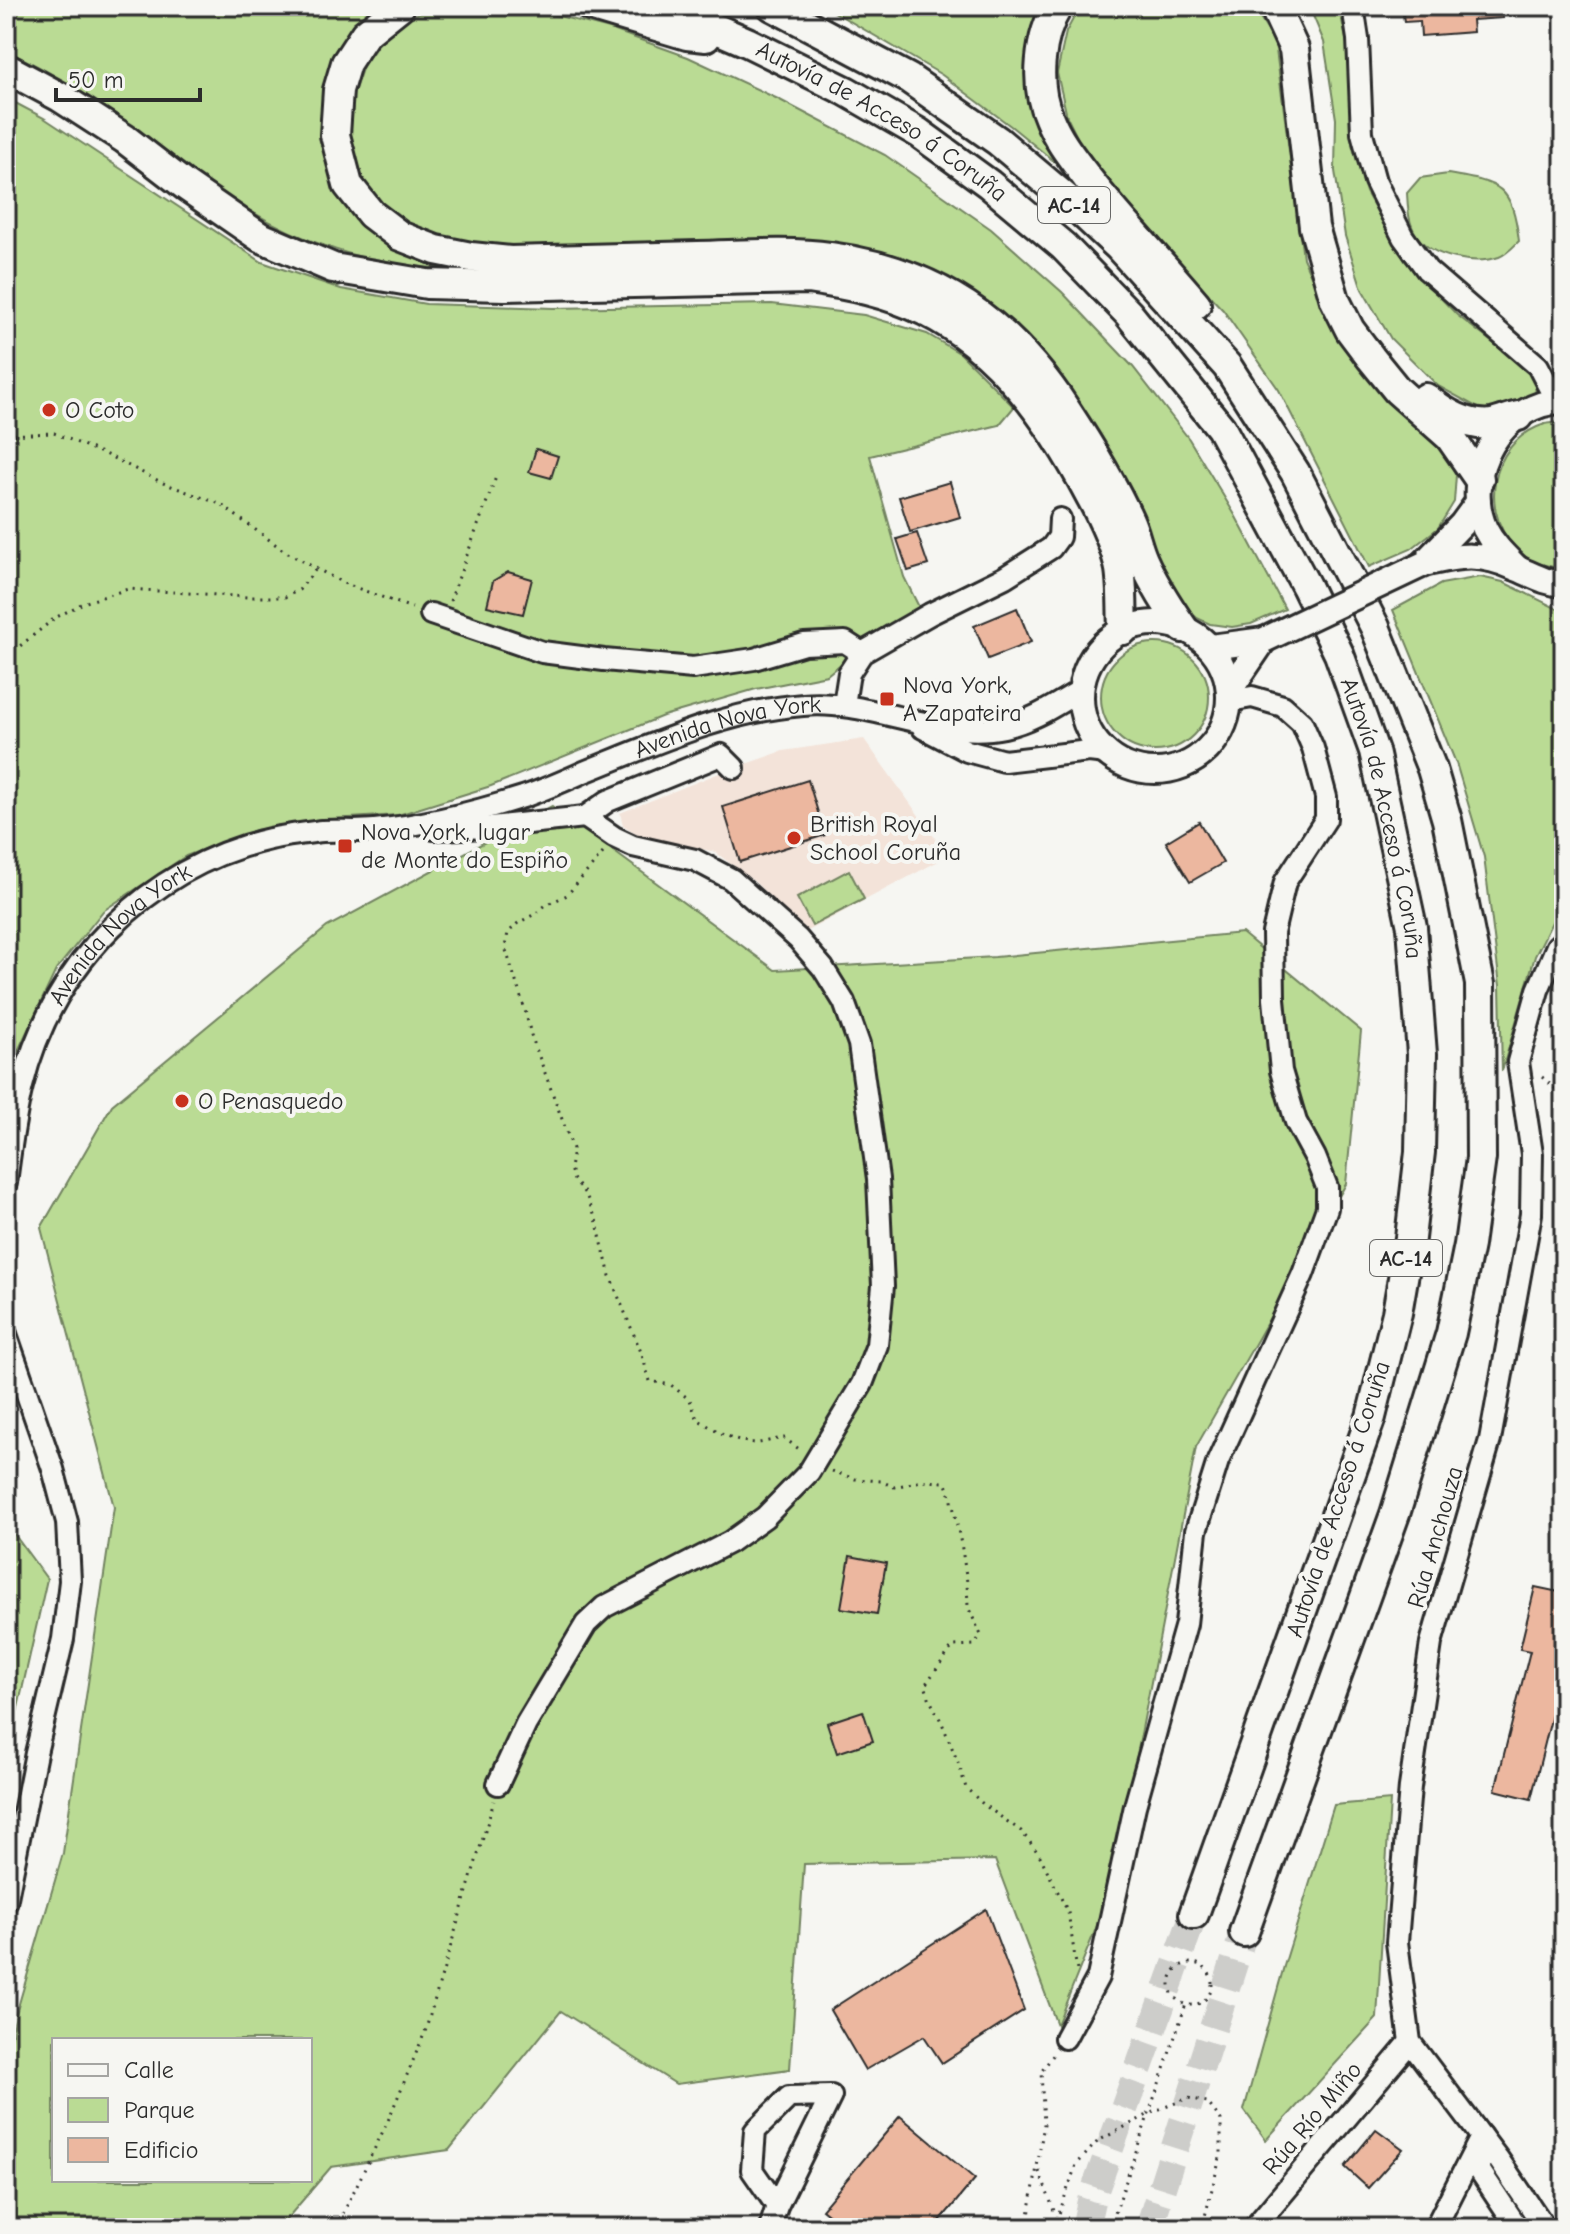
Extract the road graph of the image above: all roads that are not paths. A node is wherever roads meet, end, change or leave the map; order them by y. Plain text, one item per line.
1 (400, 6) edge
2 (590, 6) edge
3 (663, 6) edge
4 (772, 6) edge
5 (1058, 6) edge
6 (1274, 6) edge
7 (1292, 6) edge
8 (1353, 6) edge
9 (747, 42) junction
10 (6, 68) edge
11 (1560, 401) edge
12 (1518, 416) junction
13 (1295, 472) junction
14 (1478, 490) junction
15 (1060, 519) dead end
16 (1424, 564) junction
17 (1517, 568) junction
18 (1564, 584) edge
19 (437, 616) road end
20 (1183, 628) junction
21 (1123, 630) junction
22 (1264, 640) junction
23 (1211, 647) junction
24 (862, 653) junction
25 (1081, 690) junction
26 (1230, 695) junction
27 (844, 705) junction
28 (906, 718) junction
29 (1106, 753) junction
30 (734, 768) dead end
31 (585, 817) junction
32 (373, 831) junction
33 (1564, 940) edge
34 (6, 1183) edge
35 (6, 1334) edge
36 (498, 1784) road end
37 (6, 1903) edge
38 (1194, 1914) tunnel mouth
39 (1244, 1932) tunnel mouth
40 (1065, 2038) road end
41 (1410, 2042) junction
42 (1481, 2136) junction
43 (777, 2206) junction
44 (770, 2228) edge
45 (1254, 2228) edge
46 (1435, 2228) edge
47 (1518, 2228) edge
48 (1545, 2228) edge

1 - 20 highway
2 - 9 highway
3 - 9 highway, Autovía de Acceso á Coruña / AC-14
4 - 13 highway, Autovía de Acceso á Coruña / AC-14
5 - 13 highway
6 - 14 highway
7 - 12 highway
8 - 11 street
9 - 38 highway, Autovía de Acceso á Coruña / AC-14
10 - 21 highway
11 - 12 main road
12 - 14 main road
13 - 39 highway, Autovía de Acceso á Coruña / AC-14
14 - 16 main road
14 - 17 main road
15 - 24 street
16 - 17 main road
16 - 22 main road, bridge
17 - 18 main road
19 - 24 street
20 - 21 main road
20 - 23 main road
21 - 25 main road
22 - 23 main road
22 - 26 main road
23 - 26 main road
24 - 27 street
25 - 28 street, Avenida Nova York
25 - 29 main road
26 - 29 main road
26 - 40 street
27 - 28 street, Avenida Nova York
27 - 32 street, Avenida Nova York
28 - 29 street, Avenida Nova York
30 - 31 street
31 - 32 street, Avenida Nova York
31 - 36 street
32 - 34 street, Avenida Nova York
33 - 41 street, Rúa Anchouza
35 - 37 street
41 - 42 street, Rúa Anchouza
41 - 45 street, Rúa Río Miño
42 - 46 street
42 - 47 street
42 - 48 street, Rúa Anchouza
43 - 43 street
43 - 44 street

